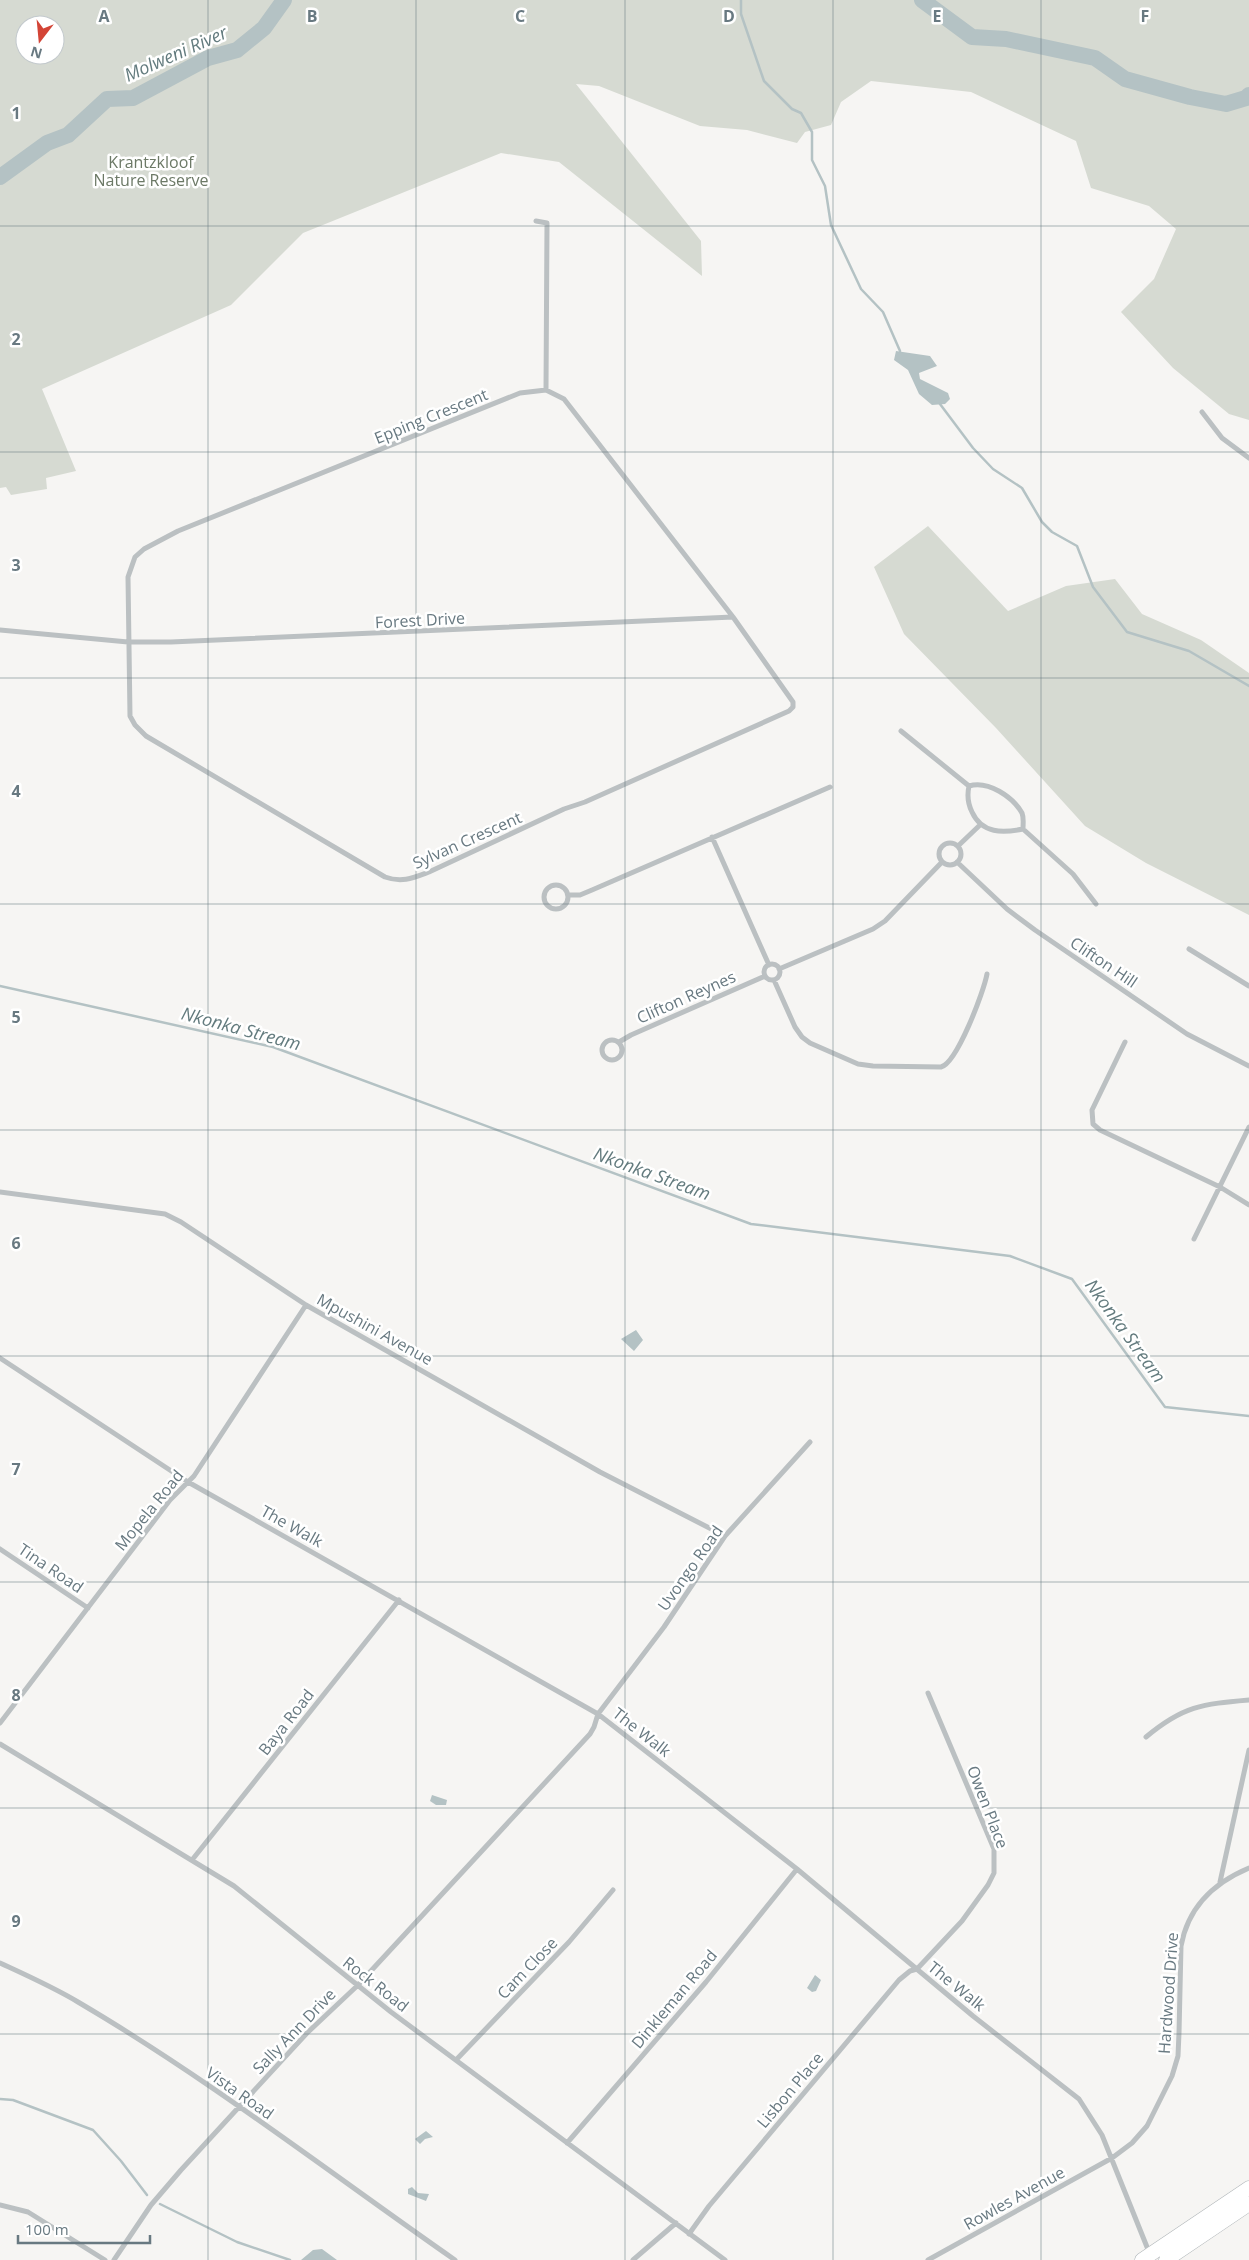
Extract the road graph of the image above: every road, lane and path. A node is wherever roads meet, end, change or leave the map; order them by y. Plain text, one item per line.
1 (536, 221) dead end
2 (546, 390) junction
3 (1202, 412) dead end
4 (1249, 458) edge
5 (733, 617) junction
6 (0, 630) edge
7 (128, 642) junction
8 (901, 731) dead end
9 (969, 786) junction
10 (830, 787) dead end
11 (980, 825) junction
12 (1023, 828) junction
13 (712, 837) junction
14 (958, 846) junction
15 (942, 862) junction
16 (957, 862) junction
17 (569, 895) junction
18 (1096, 904) dead end
19 (1189, 949) dead end
20 (769, 965) junction
21 (779, 969) junction
22 (987, 974) dead end
23 (765, 976) junction
24 (774, 980) junction
25 (1249, 986) edge
26 (619, 1042) dead end
27 (1125, 1042) dead end
28 (1249, 1066) edge
29 (1249, 1127) edge
30 (1220, 1187) junction
31 (0, 1192) edge
32 (1249, 1205) edge
33 (1194, 1239) dead end
34 (306, 1305) junction
35 (0, 1358) edge
36 (810, 1442) dead end
37 (188, 1482) junction
38 (725, 1536) junction
39 (0, 1549) edge
40 (398, 1600) junction
41 (88, 1608) junction
42 (928, 1693) dead end
43 (1249, 1700) edge
44 (598, 1714) junction
45 (0, 1723) edge
46 (1146, 1737) dead end
47 (0, 1744) edge
48 (1249, 1750) edge
49 (192, 1860) junction
50 (1249, 1868) edge
51 (797, 1869) junction
52 (1220, 1882) junction
53 (613, 1890) dead end
54 (0, 1963) edge
55 (917, 1969) junction
56 (357, 1986) junction
57 (456, 2060) junction
58 (238, 2107) junction
59 (567, 2143) junction
60 (1112, 2158) junction
61 (1249, 2188) edge
62 (0, 2204) edge
63 (1249, 2204) edge
64 (676, 2223) junction
65 (689, 2234) junction
66 (1146, 2257) edge
67 (105, 2260) edge
68 (114, 2260) edge
69 (455, 2260) edge
70 (634, 2260) edge
71 (725, 2260) edge
72 (928, 2260) edge
73 (1166, 2260) edge

1 - 2 street
2 - 5 street
2 - 7 street, Epping Crescent
3 - 4 street
5 - 7 street, Forest Drive
5 - 7 street, Sylvan Crescent
6 - 7 street, Forest Drive
8 - 9 street
9 - 11 street
9 - 12 street
10 - 13 street
11 - 12 street
11 - 14 street
12 - 18 street
13 - 17 street
13 - 20 street
14 - 15 street
14 - 16 street
15 - 16 street
15 - 21 street
16 - 28 street, Clifton Hill
17 - 17 street
19 - 25 street
20 - 21 street
20 - 23 street
21 - 24 street
22 - 24 street
23 - 24 street
23 - 26 street, Clifton Reynes
27 - 30 street
29 - 30 street
30 - 32 street
30 - 33 street
31 - 34 street, Mpushini Avenue
34 - 37 street, Mopela Road
34 - 38 street, Mpushini Avenue
35 - 37 street, The Walk
36 - 38 street, Uvongo Road
37 - 40 street, The Walk
37 - 41 street, Mopela Road
38 - 44 street, Uvongo Road
39 - 41 street, Tina Road
40 - 44 street, The Walk
40 - 49 street, Baya Road
41 - 45 street, Mopela Road
42 - 55 street, Owen Place
43 - 46 street
44 - 51 street, The Walk
44 - 56 street, Sally Ann Drive
47 - 49 street, Rock Road
48 - 52 street
49 - 56 street, Rock Road
50 - 52 street, Hardwood Drive
51 - 55 street, The Walk
51 - 59 street, Dinkleman Road
52 - 60 street, Hardwood Drive
53 - 57 street, Cam Close
54 - 58 street, Vista Road
55 - 60 street, The Walk
55 - 65 street, Lisbon Place
56 - 57 street, Rock Road
56 - 58 street, Sally Ann Drive
57 - 59 street, Rock Road
58 - 68 street, Sally Ann Drive
58 - 69 street, Vista Road
59 - 64 street, Rock Road
60 - 66 street, The Walk
60 - 72 street, Rowles Avenue
61 - 66 main road
62 - 67 street
63 - 73 main road
64 - 65 street, Rock Road
64 - 70 street
65 - 71 street, Rock Road

